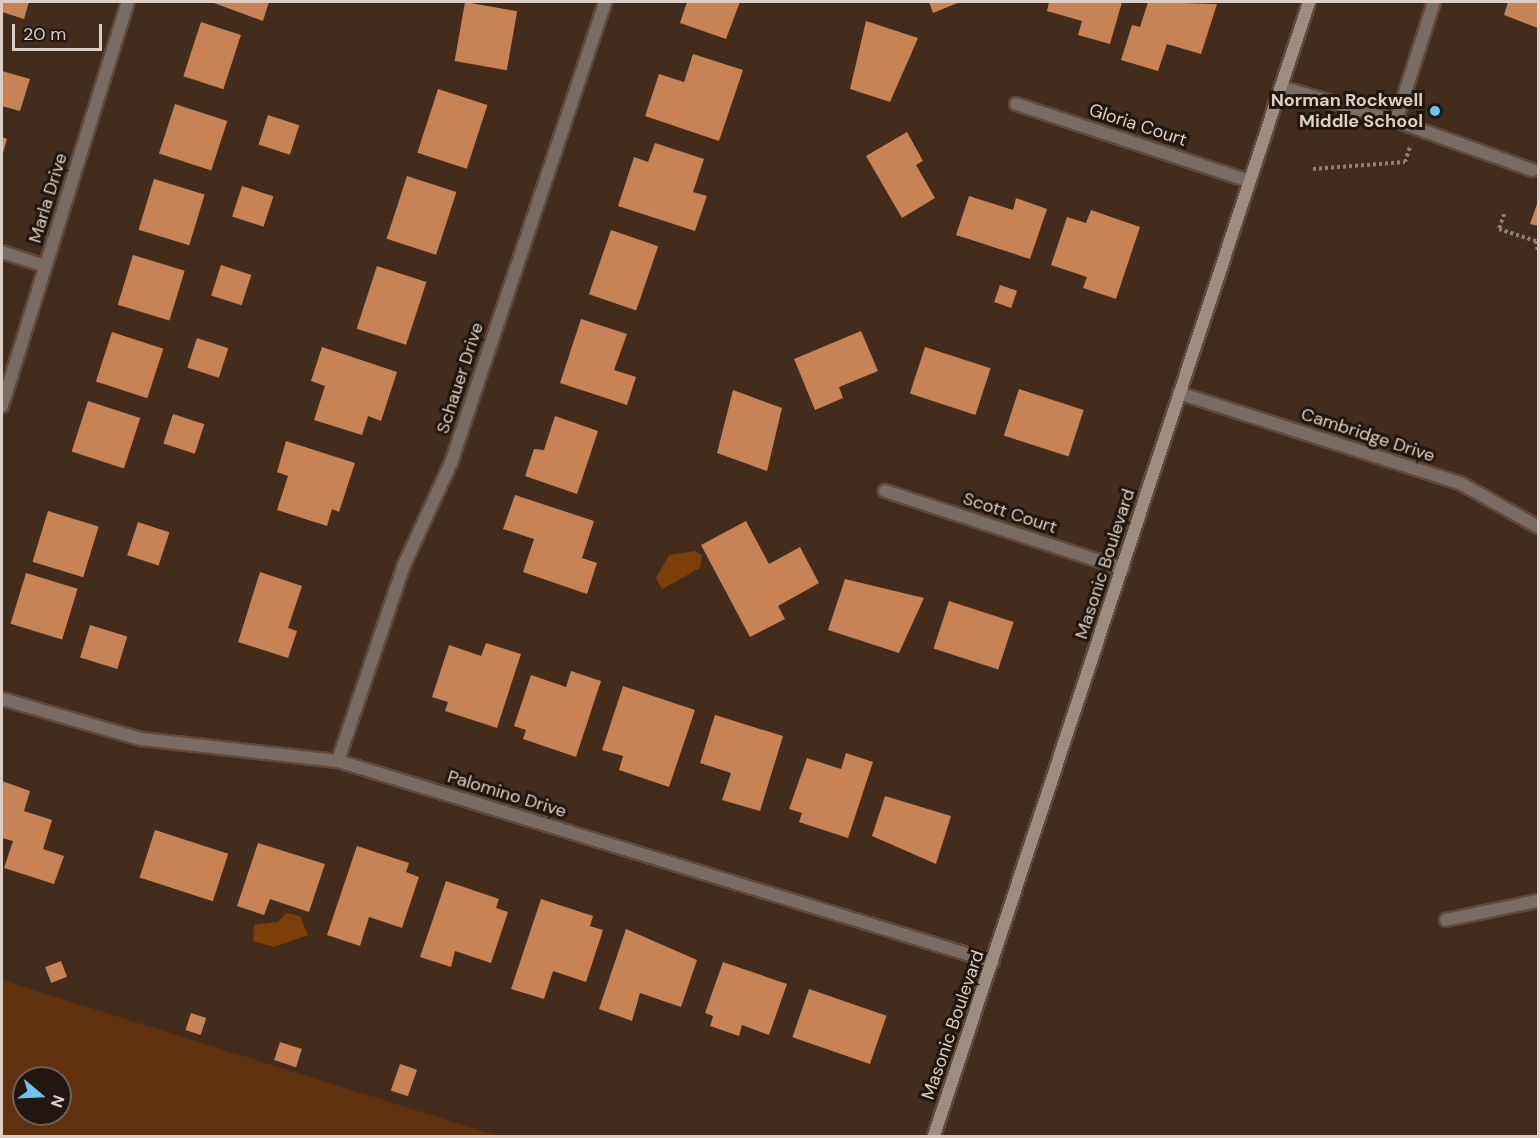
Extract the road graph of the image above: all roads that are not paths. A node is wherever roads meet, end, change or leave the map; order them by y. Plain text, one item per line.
1 (128, 2) edge
2 (605, 2) edge
3 (1309, 2) edge
4 (1434, 2) edge
5 (1281, 87) junction
6 (1016, 104) dead end
7 (1396, 121) junction
8 (1532, 170) dead end
9 (1249, 181) junction
10 (2, 252) edge
11 (45, 266) junction
12 (1179, 393) junction
13 (2, 406) edge
14 (885, 491) dead end
15 (1539, 527) edge
16 (1123, 569) junction
17 (2, 699) edge
18 (338, 761) junction
19 (1539, 901) edge
20 (1446, 920) dead end
21 (993, 962) junction
22 (934, 1137) edge

1 - 11 street, Marla Drive
2 - 18 street, Schauer Drive
3 - 5 street, Masonic Boulevard
4 - 7 street
5 - 7 street
5 - 9 street, Masonic Boulevard
6 - 9 street, Gloria Court
7 - 8 street
9 - 12 street, Masonic Boulevard
10 - 11 street
11 - 13 street, Marla Drive
12 - 15 street, Cambridge Drive
12 - 16 street, Masonic Boulevard
14 - 16 street, Scott Court
16 - 21 street, Masonic Boulevard
17 - 18 street, Palomino Drive
18 - 21 street, Palomino Drive
19 - 20 street
21 - 22 street, Masonic Boulevard

